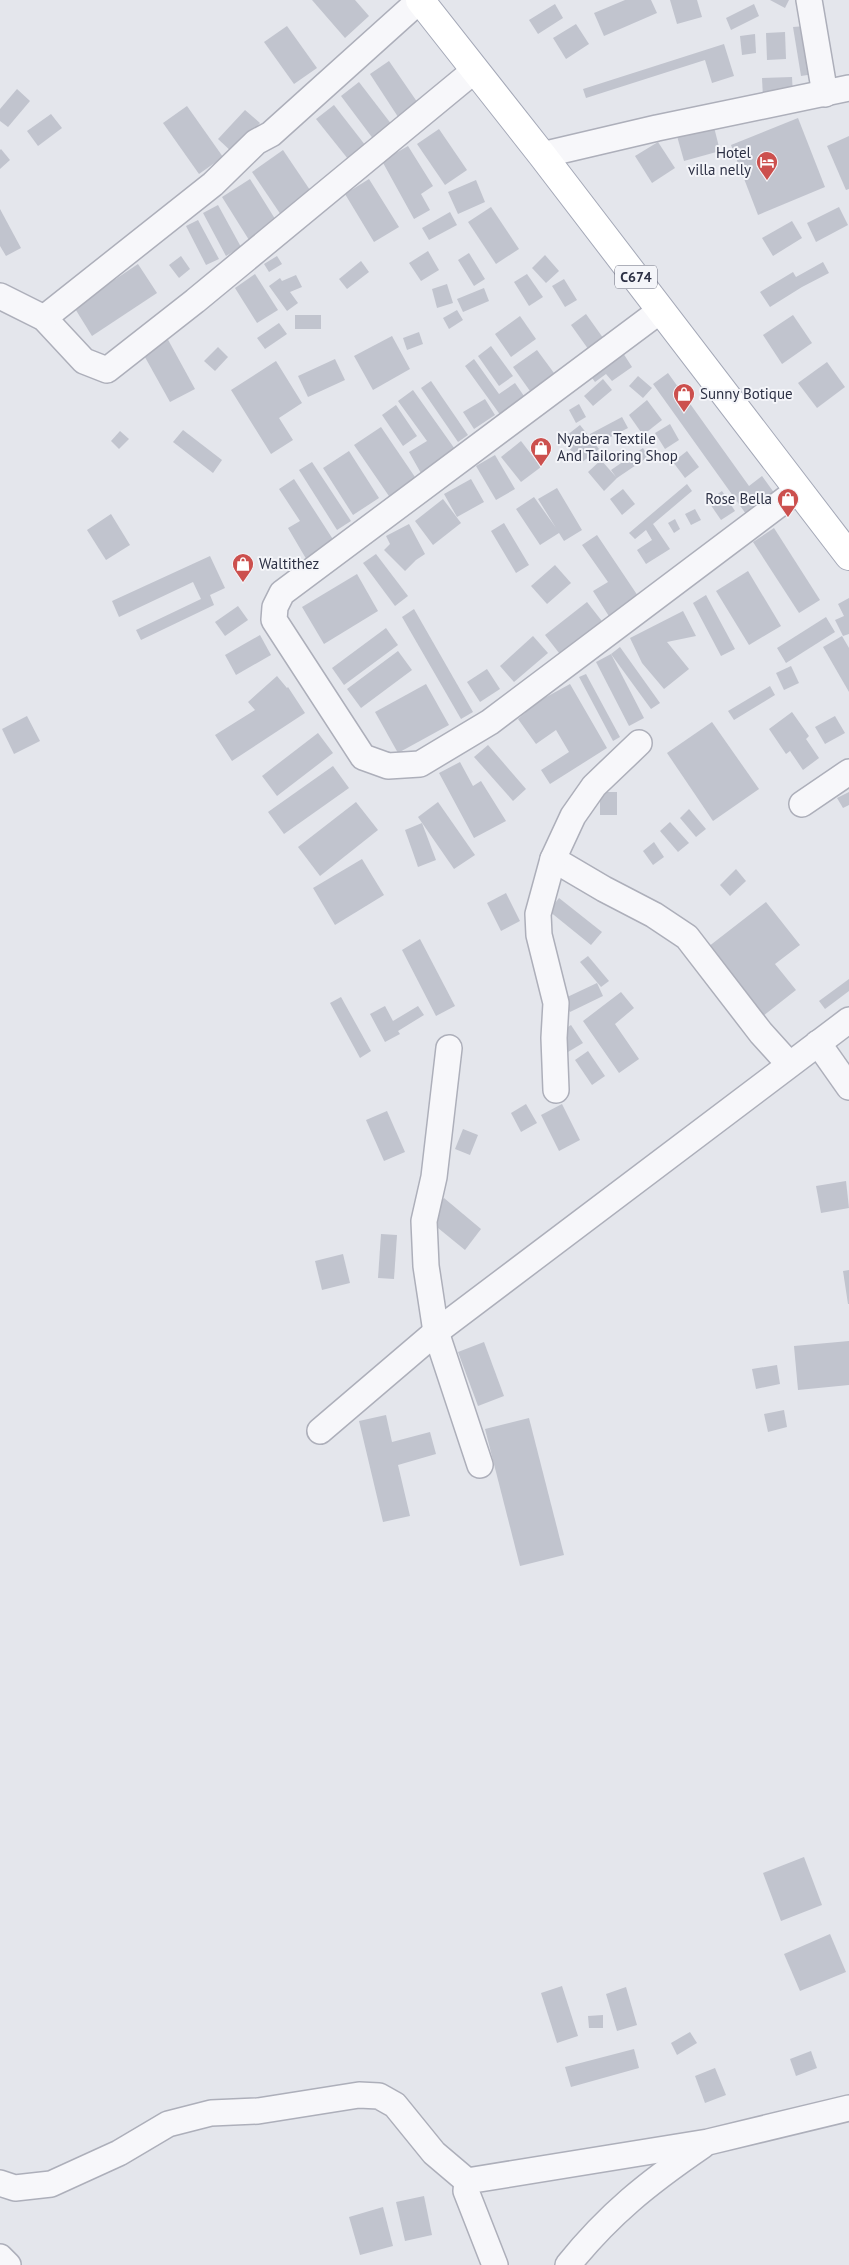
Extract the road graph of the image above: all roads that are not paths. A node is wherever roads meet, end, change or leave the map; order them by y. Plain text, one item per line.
1 (420, 0) edge
2 (809, 0) edge
3 (475, 70) junction
4 (849, 88) edge
5 (825, 94) junction
6 (542, 155) junction
7 (0, 296) edge
8 (661, 310) junction
9 (44, 318) junction
10 (798, 490) junction
11 (849, 556) edge
12 (639, 743) dead end
13 (849, 772) edge
14 (802, 804) dead end
15 (553, 859) junction
16 (849, 1020) edge
17 (818, 1043) junction
18 (449, 1048) dead end
19 (789, 1064) junction
20 (849, 1087) edge
21 (556, 1090) dead end
22 (436, 1332) junction
23 (320, 1431) dead end
24 (480, 1465) dead end
25 (849, 2108) edge
26 (708, 2142) junction
27 (468, 2181) junction
28 (0, 2183) edge
29 (0, 2257) edge
30 (8, 2265) edge
31 (495, 2265) edge
32 (568, 2265) edge

1 - 3 main road, C674
1 - 9 street
2 - 5 street
3 - 6 main road, C674
3 - 9 street
4 - 5 street
5 - 6 street
6 - 8 main road, C674
7 - 9 street
8 - 10 main road, C674
8 - 10 street
10 - 11 main road, C674
12 - 15 street
13 - 14 street
15 - 19 street
15 - 21 street
16 - 17 street
17 - 19 street
17 - 20 street
18 - 22 street
19 - 22 street
22 - 23 street
22 - 24 street
25 - 26 street
26 - 27 street
26 - 32 street
27 - 28 street
27 - 31 street
29 - 30 street

